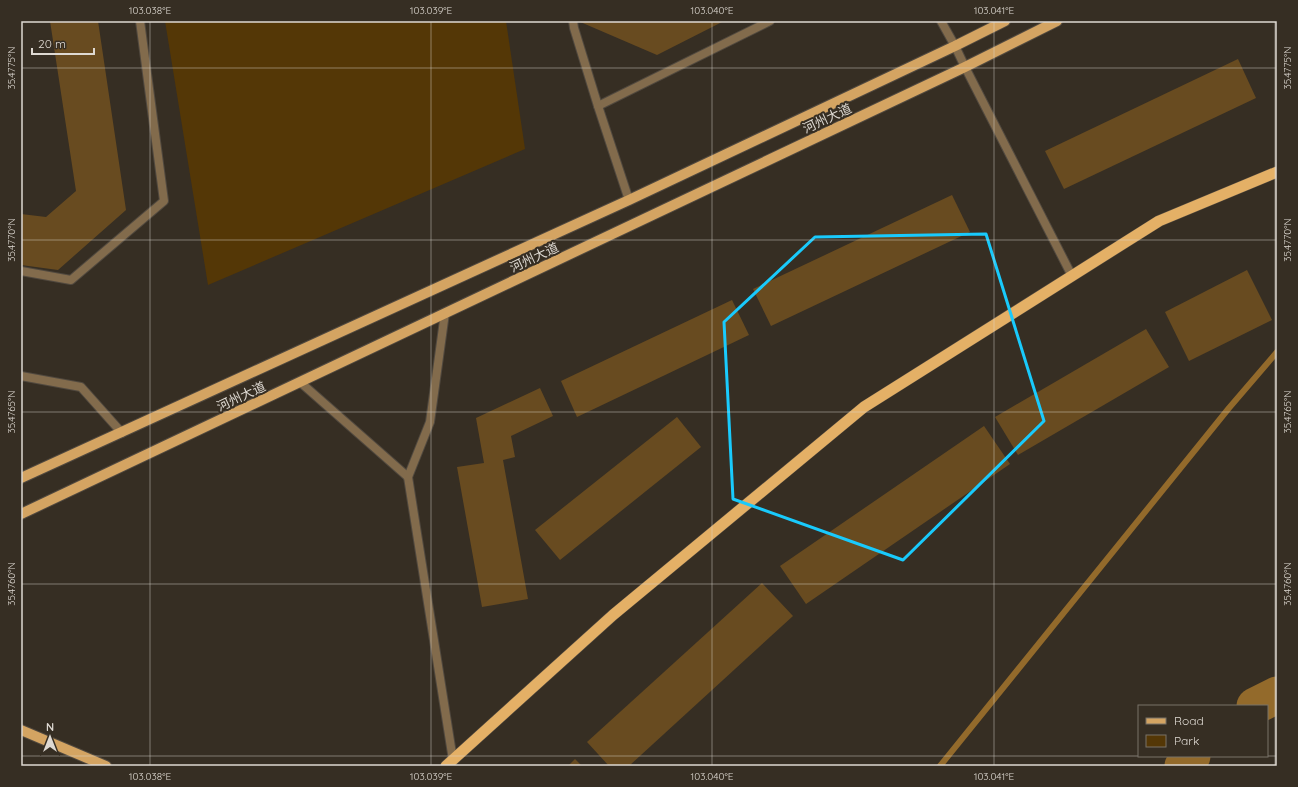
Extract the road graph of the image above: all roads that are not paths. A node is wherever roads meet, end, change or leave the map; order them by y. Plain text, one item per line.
1 (140, 21) edge
2 (573, 21) edge
3 (770, 21) edge
4 (941, 21) edge
5 (1005, 21) edge
6 (1057, 21) edge
7 (955, 46) junction
8 (965, 67) junction
9 (598, 106) junction
10 (1277, 172) edge
11 (629, 200) junction
12 (21, 271) edge
13 (1072, 276) junction
14 (444, 313) junction
15 (21, 376) edge
16 (300, 382) junction
17 (122, 433) junction
18 (408, 477) junction
19 (21, 478) edge
20 (21, 514) edge
21 (21, 730) edge
22 (450, 763) edge
23 (106, 766) edge

1 - 12 street
2 - 9 street
3 - 9 street
4 - 7 street
5 - 7 main road, 河州大道
6 - 8 main road, 河州大道
7 - 8 street
7 - 11 main road, 河州大道
8 - 13 street
8 - 14 main road, 河州大道
9 - 11 street
10 - 13 highway
11 - 17 main road, 河州大道
13 - 22 highway
14 - 16 main road, 河州大道
14 - 18 street
15 - 17 street
16 - 18 street
16 - 20 main road, 河州大道
17 - 19 main road, 河州大道
18 - 22 street
21 - 23 main road

